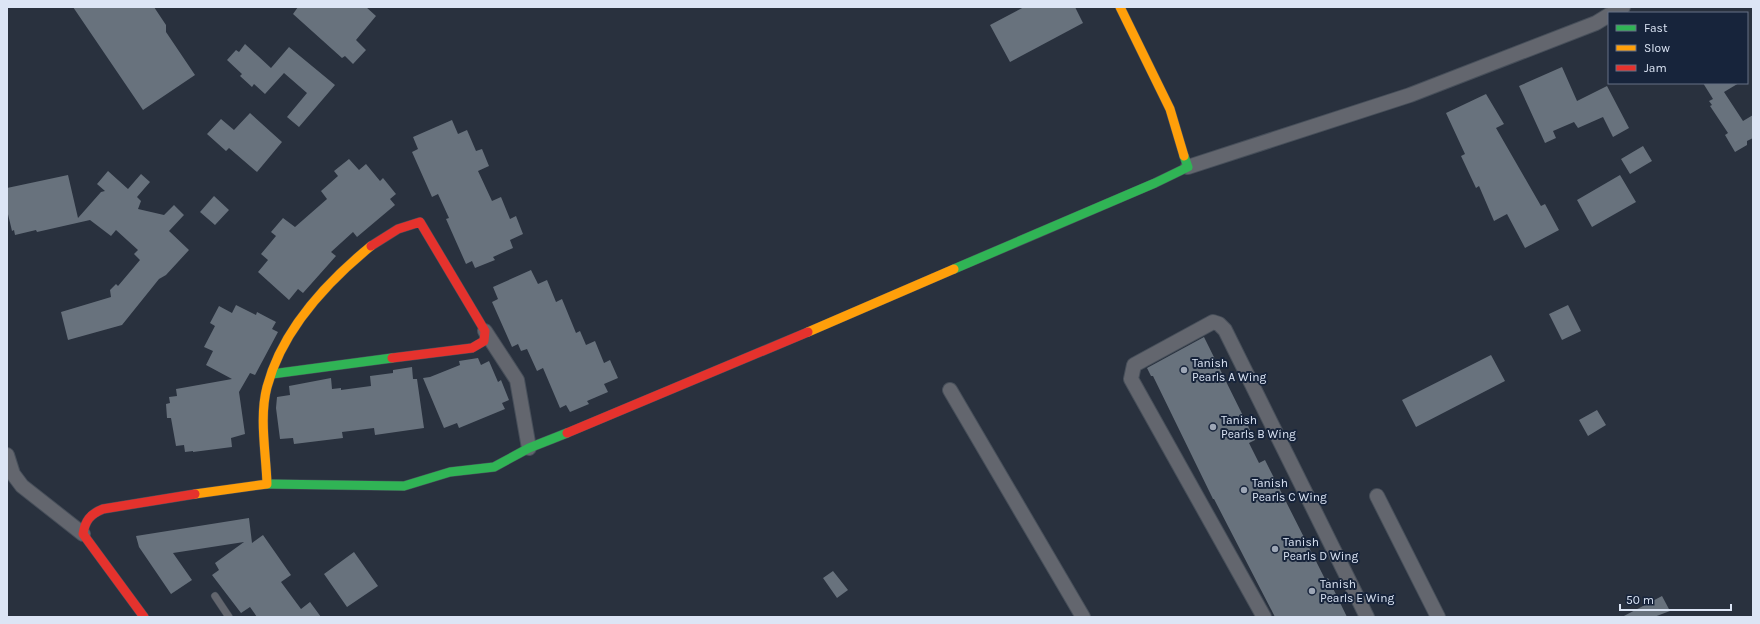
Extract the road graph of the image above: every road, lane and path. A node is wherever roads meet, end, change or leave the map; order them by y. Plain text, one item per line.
1 (1120, 7) edge
2 (1608, 16) edge
3 (1188, 167) junction
4 (485, 331) junction
5 (272, 374) junction
6 (950, 390) dead end
7 (530, 448) junction
8 (7, 455) edge
9 (267, 484) junction
10 (1377, 496) dead end
11 (83, 534) junction
12 (214, 596) dead end
13 (144, 617) edge
14 (229, 617) edge
15 (1083, 617) edge
16 (1264, 617) edge
17 (1367, 617) edge
18 (1438, 617) edge

1 - 3 street
2 - 3 street
3 - 7 street
4 - 5 street
4 - 5 street
4 - 7 street
5 - 9 street
6 - 15 street
7 - 9 street
8 - 11 street
9 - 11 street
10 - 18 street
11 - 13 street
12 - 14 lane
16 - 17 street

